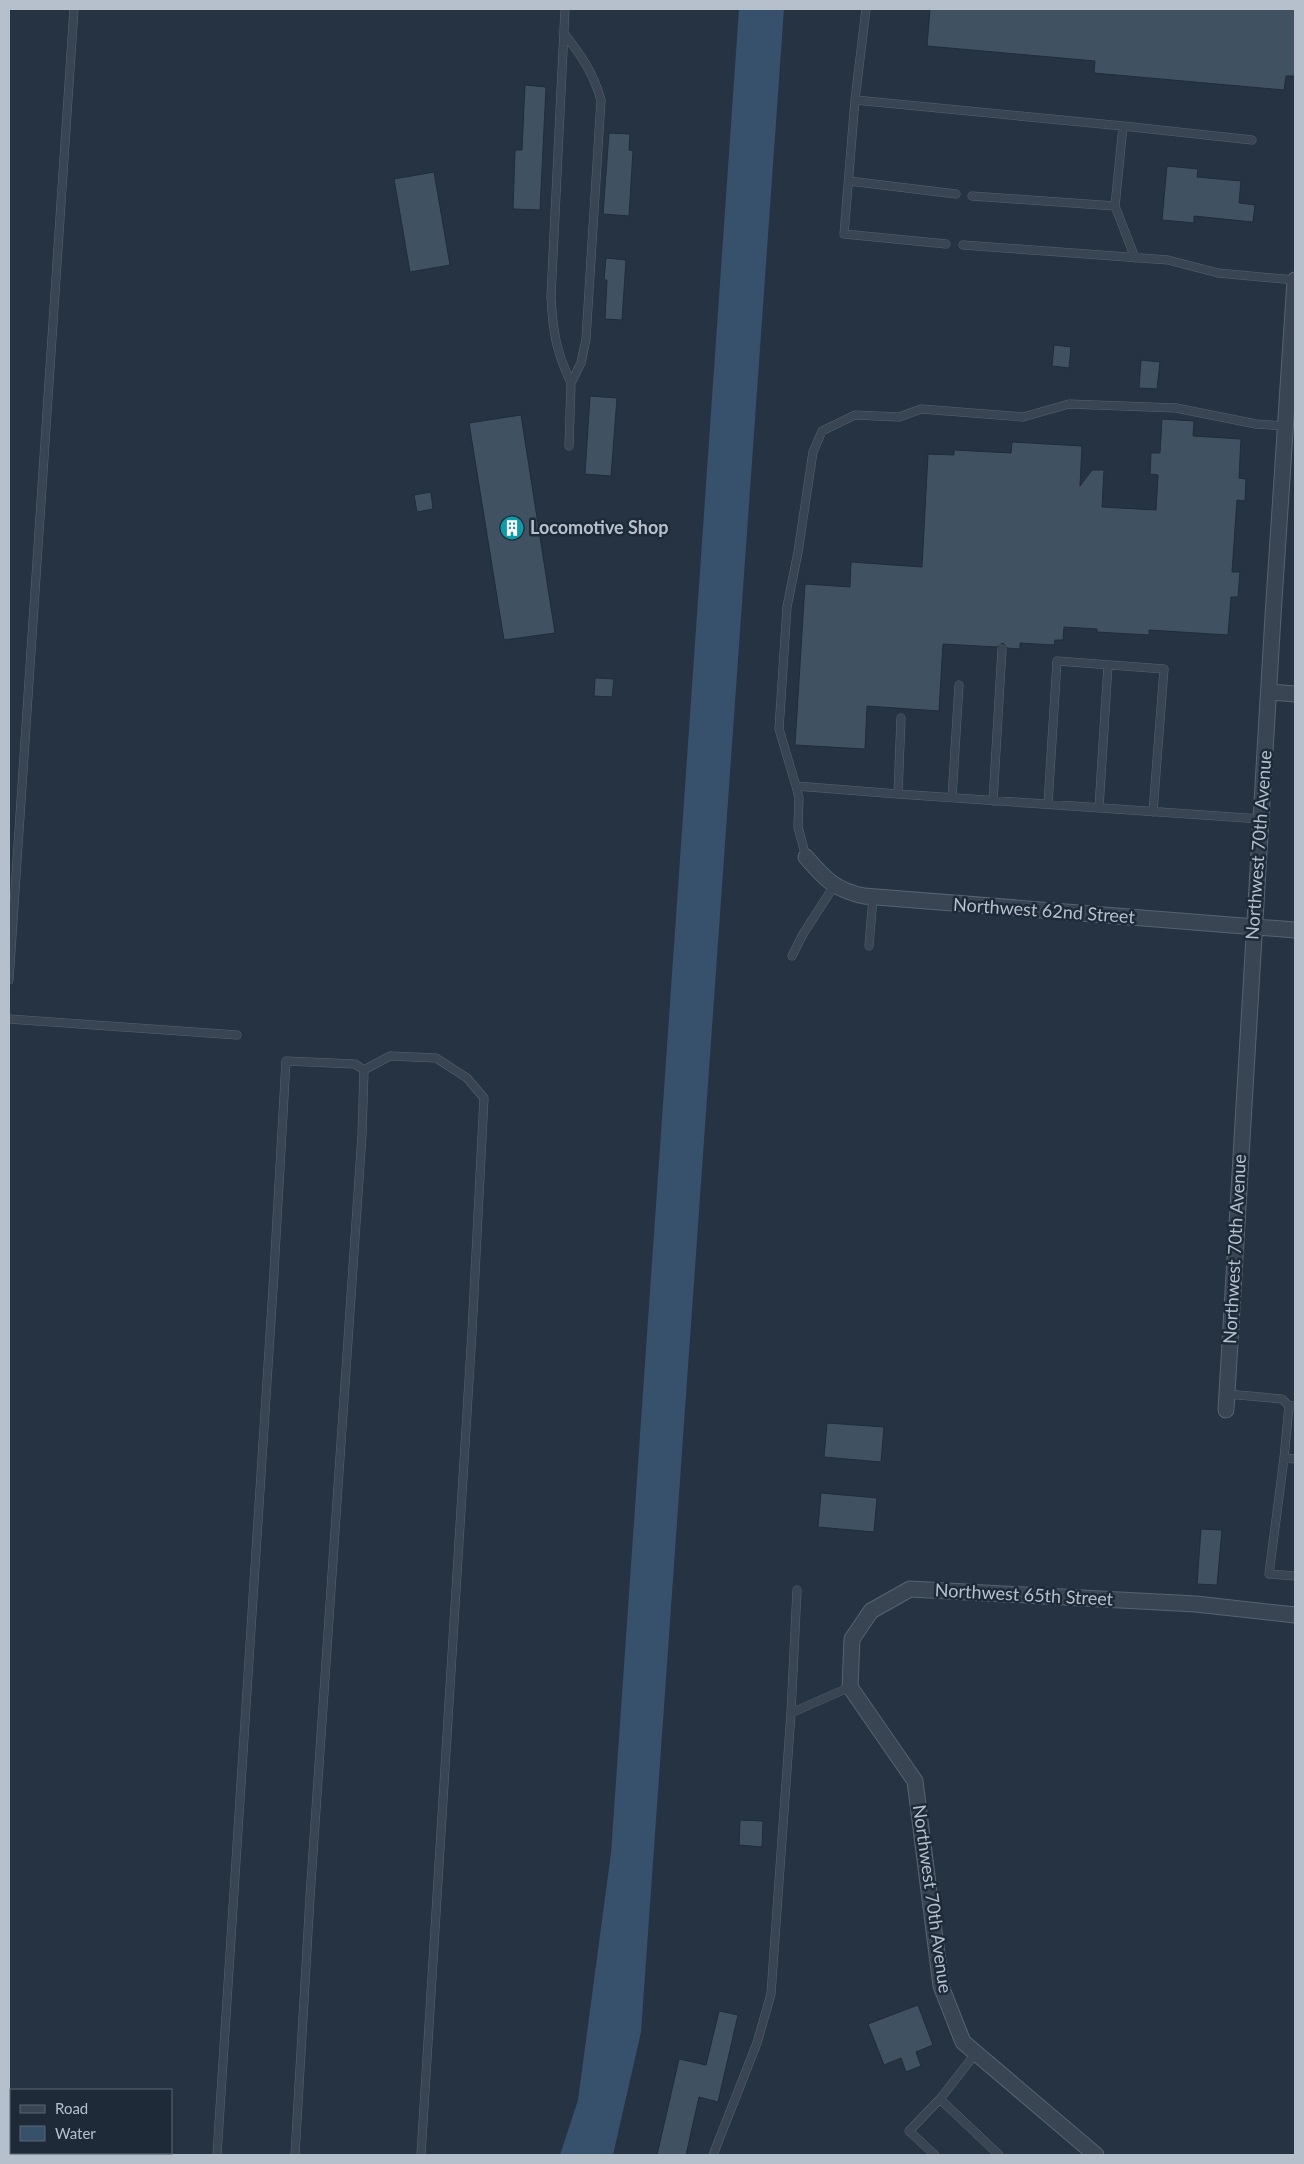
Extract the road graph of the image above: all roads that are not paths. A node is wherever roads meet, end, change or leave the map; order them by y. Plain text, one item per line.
1 (74, 9) edge
2 (565, 9) edge
3 (866, 9) edge
4 (564, 32) junction
5 (855, 100) junction
6 (1123, 126) junction
7 (1252, 140) dead end
8 (849, 181) junction
9 (956, 194) dead end
10 (972, 196) dead end
11 (1116, 206) junction
12 (946, 244) dead end
13 (963, 245) dead end
14 (1135, 258) junction
15 (1295, 280) edge
16 (571, 383) junction
17 (1285, 426) junction
18 (569, 446) dead end
19 (1002, 649) dead end
20 (1108, 665) junction
21 (959, 685) dead end
22 (1269, 692) junction
23 (1295, 694) edge
24 (901, 718) dead end
25 (796, 786) junction
26 (898, 794) junction
27 (952, 798) junction
28 (992, 801) junction
29 (1048, 804) junction
30 (1099, 808) junction
31 (1153, 812) junction
32 (1261, 819) junction
33 (806, 857) joint
34 (834, 886) junction
35 (872, 898) junction
36 (1254, 927) junction
37 (1295, 930) edge
38 (869, 946) dead end
39 (792, 956) dead end
40 (9, 980) edge
41 (9, 1019) edge
42 (237, 1035) dead end
43 (364, 1070) junction
44 (1227, 1394) junction
45 (1292, 1406) edge
46 (1226, 1410) dead end
47 (1284, 1458) junction
48 (1295, 1459) edge
49 (1295, 1576) edge
50 (797, 1590) dead end
51 (1295, 1615) edge
52 (850, 1687) junction
53 (791, 1713) junction
54 (976, 2053) junction
55 (940, 2099) junction
56 (217, 2155) edge
57 (295, 2155) edge
58 (421, 2155) edge
59 (713, 2155) edge
60 (935, 2155) edge
61 (999, 2155) edge
62 (1096, 2155) edge

1 - 40 lane
2 - 4 lane
3 - 5 lane
4 - 16 lane
4 - 16 lane
5 - 6 lane
5 - 8 lane
6 - 7 lane
6 - 11 lane
8 - 9 lane
8 - 12 lane
10 - 11 lane
11 - 14 lane
13 - 14 lane
14 - 15 lane
15 - 17 street, Northwest 70th Avenue
16 - 18 lane
17 - 22 street, Northwest 70th Avenue
17 - 25 lane
19 - 28 lane
20 - 29 lane
20 - 30 lane
20 - 31 lane
21 - 27 lane
22 - 23 street
22 - 32 street, Northwest 70th Avenue
24 - 26 lane
25 - 26 lane
25 - 33 lane
26 - 27 lane
27 - 28 lane
28 - 29 lane
29 - 30 lane
30 - 31 lane
31 - 32 lane
32 - 36 street, Northwest 70th Avenue
33 - 34 street, Northwest 62nd Street
34 - 35 street, Northwest 62nd Street
34 - 39 lane
35 - 36 street, Northwest 62nd Street
35 - 38 lane
36 - 37 street, Northwest 62nd Street
36 - 44 street, Northwest 70th Avenue
41 - 42 lane
43 - 56 lane
43 - 57 lane
43 - 58 lane
44 - 45 lane
44 - 46 street, Northwest 70th Avenue
45 - 47 lane
47 - 48 lane
47 - 49 lane
50 - 53 lane
51 - 52 street, Northwest 65th Street
52 - 53 lane
52 - 54 street, Northwest 70th Avenue
53 - 59 lane
54 - 55 lane
54 - 62 street, Northwest 70th Avenue
55 - 60 lane
55 - 61 lane

